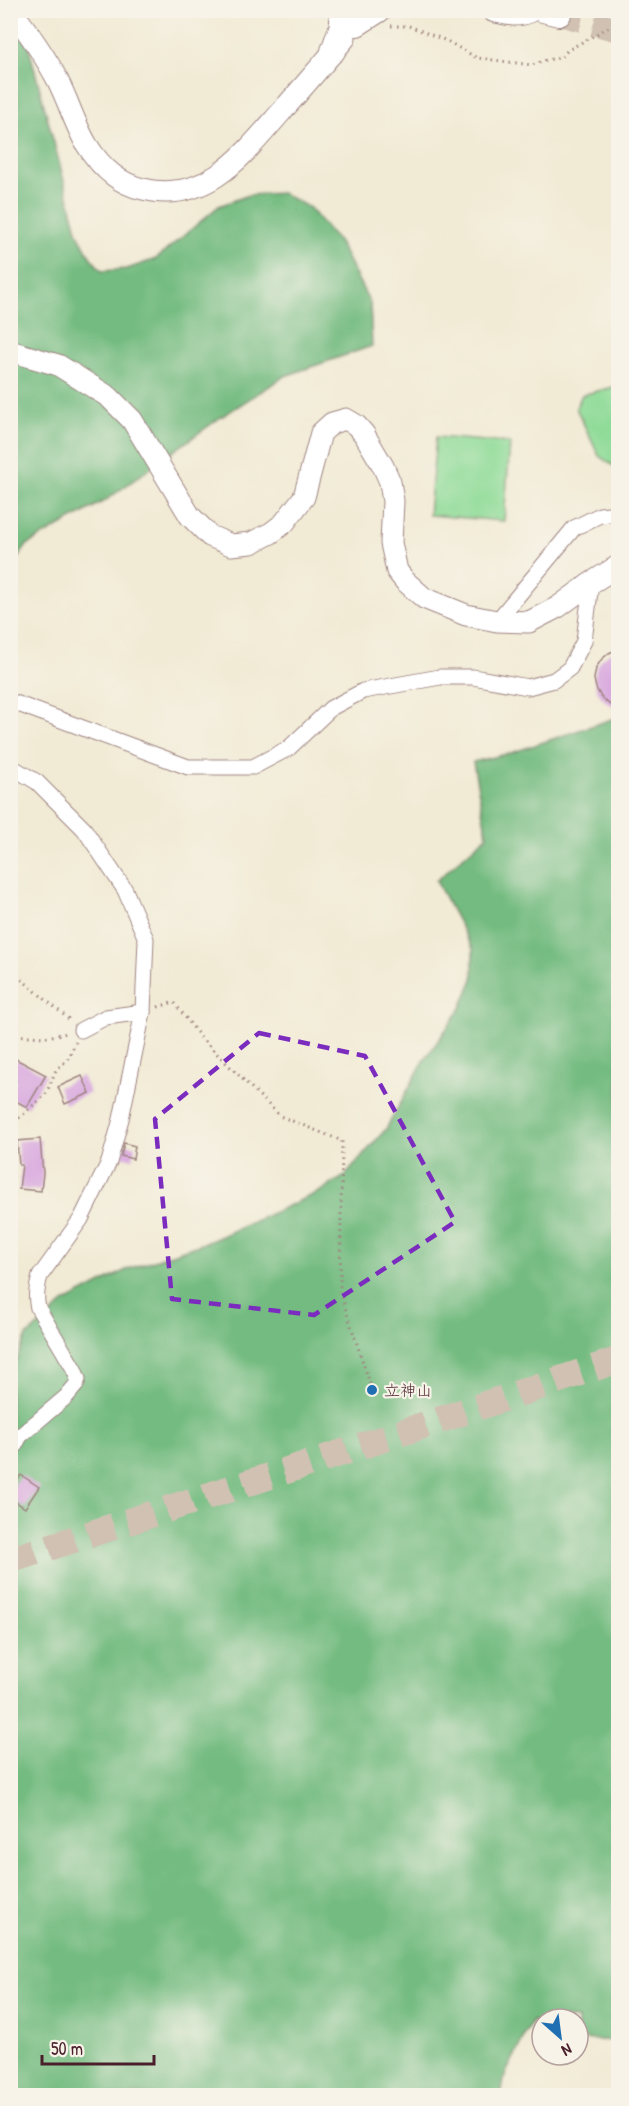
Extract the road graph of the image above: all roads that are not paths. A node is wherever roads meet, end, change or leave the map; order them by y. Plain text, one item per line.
1 (11, 10) edge
2 (379, 10) edge
3 (494, 10) edge
4 (530, 10) edge
5 (356, 15) edge
6 (333, 51) joint
7 (10, 351) edge
8 (618, 513) edge
9 (618, 566) edge
10 (591, 583) junction
11 (497, 621) junction
12 (10, 701) edge
13 (10, 766) edge
14 (143, 1012) junction
15 (81, 1030) road end
16 (10, 1455) edge

1 - 6 street
2 - 5 main road
3 - 4 main road
5 - 6 main road
7 - 11 street
8 - 11 street
9 - 10 street
10 - 11 street
10 - 12 street
13 - 14 street
14 - 15 street
14 - 16 street

